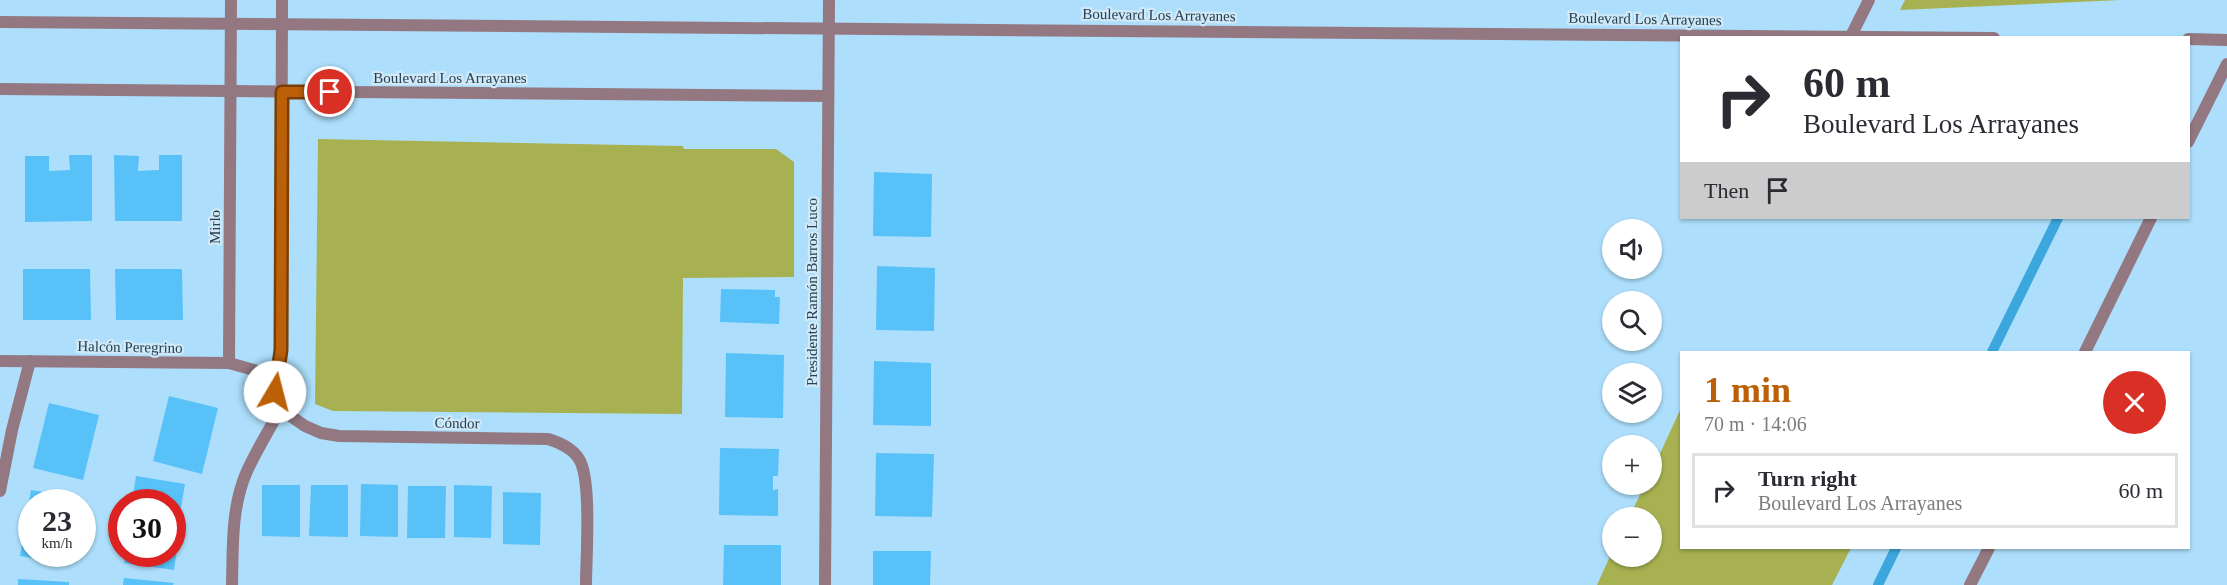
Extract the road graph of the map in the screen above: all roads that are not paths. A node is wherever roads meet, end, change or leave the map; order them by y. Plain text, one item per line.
1 (231, 0) edge
2 (282, 0) edge
3 (829, 0) edge
4 (1869, 0) edge
5 (0, 22) edge
6 (230, 23) junction
7 (282, 24) junction
8 (829, 27) junction
9 (1851, 36) edge
10 (2190, 39) edge
11 (2227, 40) edge
12 (2227, 64) edge
13 (0, 89) edge
14 (230, 91) junction
15 (282, 92) junction
16 (828, 96) junction
17 (2190, 138) edge
18 (2151, 219) edge
19 (2085, 351) edge
20 (0, 361) edge
21 (30, 362) junction
22 (229, 363) junction
23 (275, 392) junction
24 (282, 405) junction
25 (0, 491) edge
26 (1988, 549) edge
27 (232, 585) edge
28 (586, 585) edge
29 (825, 585) edge
30 (1970, 585) edge

1 - 6 street, Mirlo
2 - 7 street
3 - 8 street, Presidente Ramón Barros Luco
4 - 9 street
5 - 6 street, Boulevard Los Arrayanes
6 - 7 street, Boulevard Los Arrayanes
6 - 14 street, Mirlo
7 - 8 street, Boulevard Los Arrayanes
7 - 15 street
8 - 9 street, Boulevard Los Arrayanes
8 - 16 street, Presidente Ramón Barros Luco
10 - 11 street
12 - 17 street
13 - 14 street, Boulevard Los Arrayanes
14 - 15 street, Boulevard Los Arrayanes
14 - 22 street, Mirlo
15 - 16 street, Boulevard Los Arrayanes
15 - 23 street
16 - 29 street, Presidente Ramón Barros Luco
18 - 19 street
20 - 21 street, Halcón Peregrino
21 - 22 street, Halcón Peregrino
21 - 25 street
22 - 23 street, Cóndor
23 - 24 street, Cóndor
24 - 27 street
24 - 28 street, Cóndor
26 - 30 street

